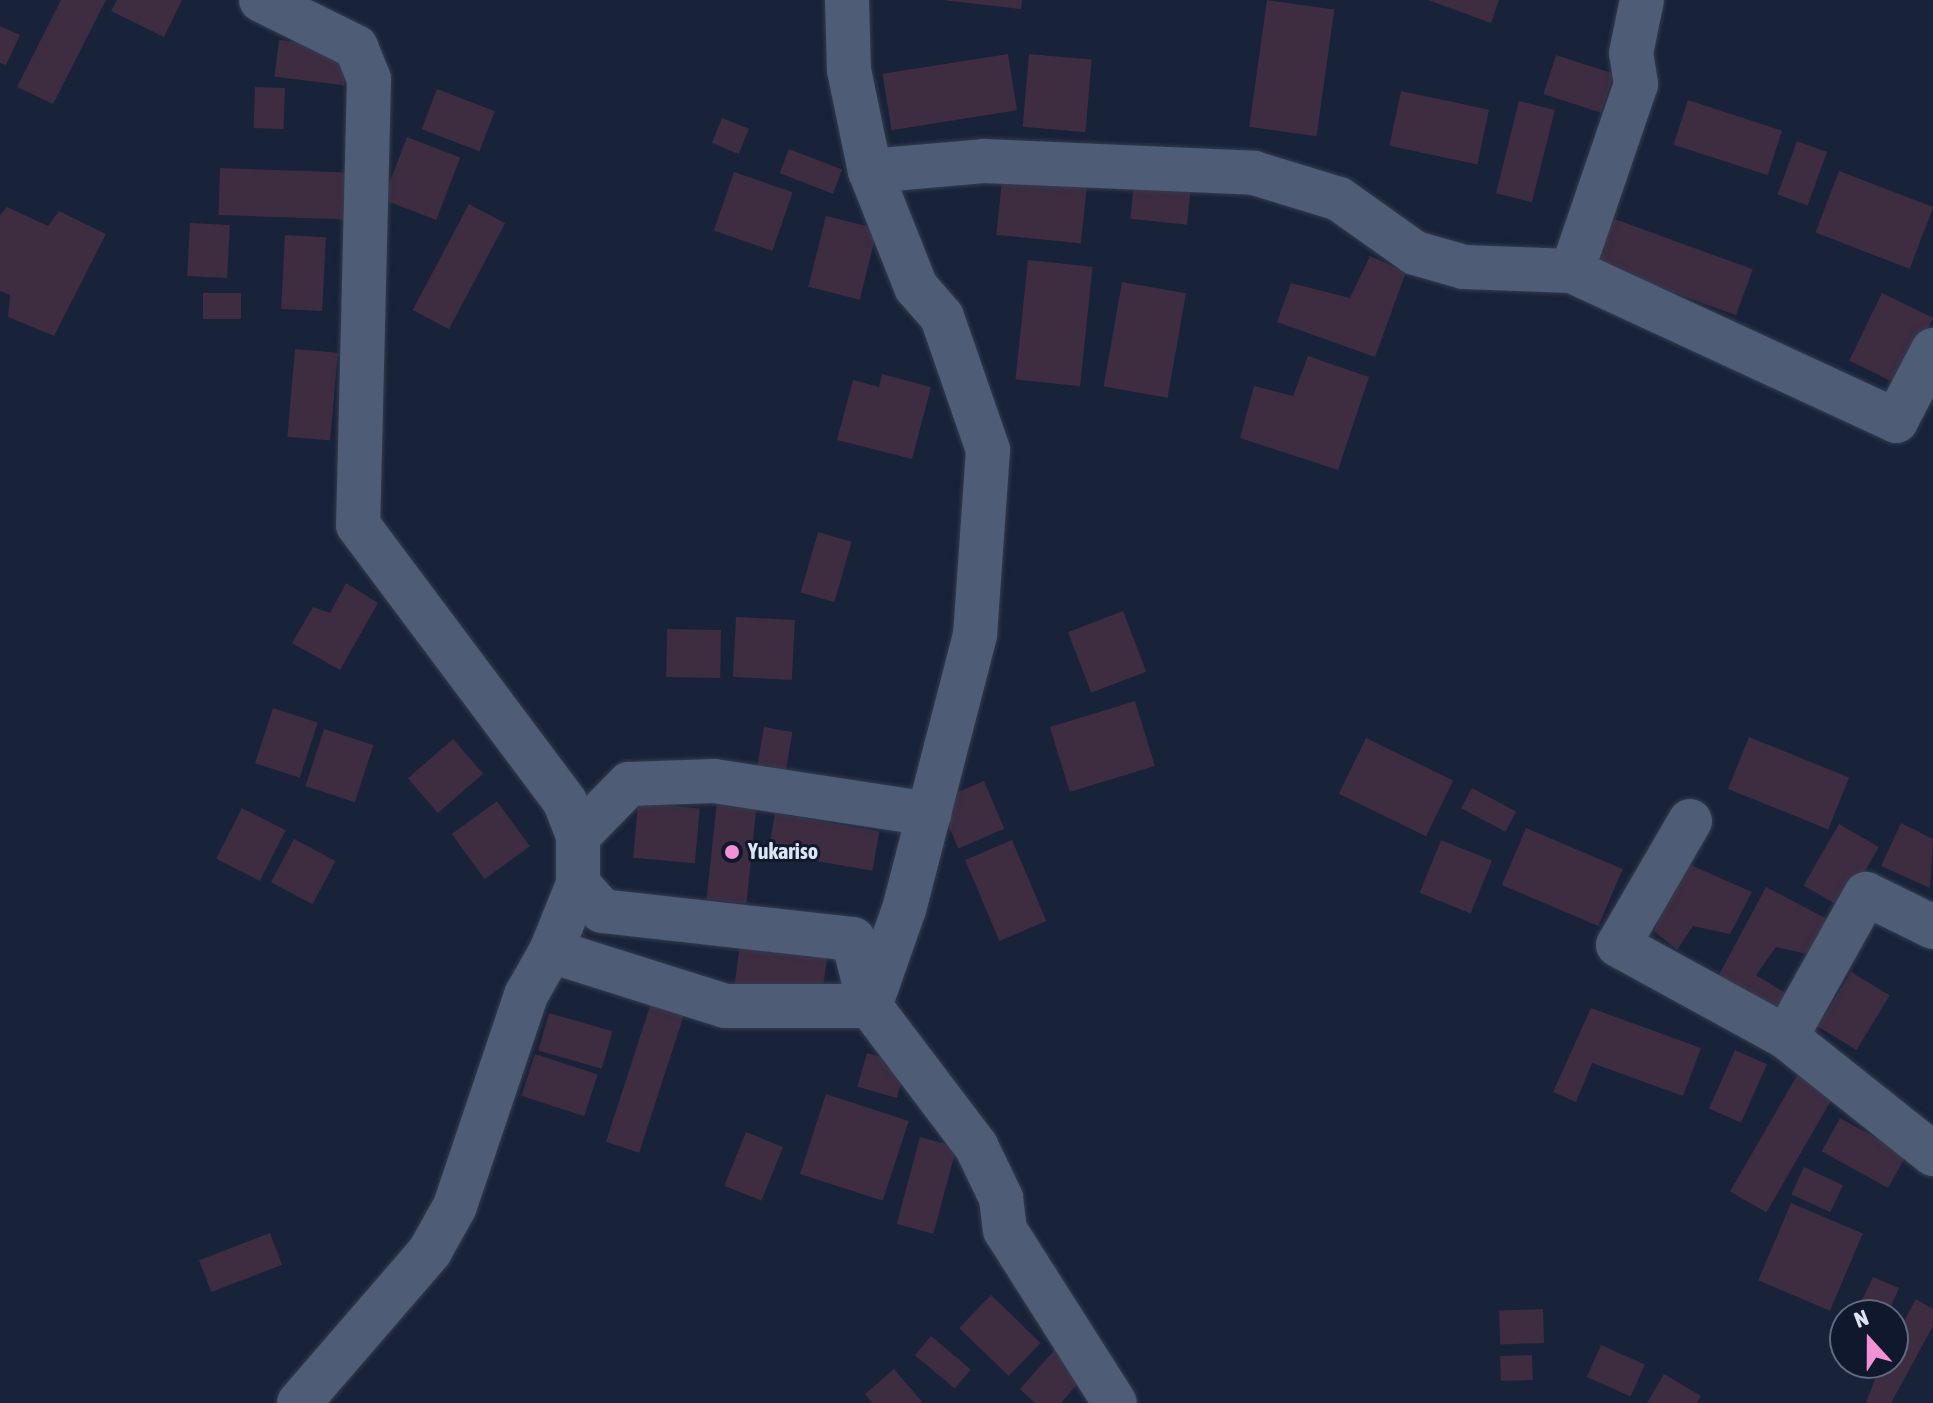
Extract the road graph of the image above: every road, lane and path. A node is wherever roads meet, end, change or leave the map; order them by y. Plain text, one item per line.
1 (261, 0) edge
2 (847, 0) edge
3 (1642, 0) edge
4 (870, 171) junction
5 (1572, 271) junction
6 (1933, 350) edge
7 (929, 814) junction
8 (1690, 821) dead end
9 (578, 836) junction
10 (578, 884) junction
11 (1933, 927) edge
12 (551, 951) junction
13 (870, 1006) junction
14 (1786, 1037) junction
15 (1933, 1154) edge
16 (299, 1403) edge
17 (1115, 1403) edge

1 - 9 street
2 - 4 street
3 - 5 street
4 - 5 street
4 - 7 street
5 - 6 street
7 - 9 street
7 - 13 street
8 - 14 street
9 - 10 street
10 - 12 street
10 - 13 street
11 - 14 street
12 - 13 street
12 - 16 street
13 - 17 street
14 - 15 street

